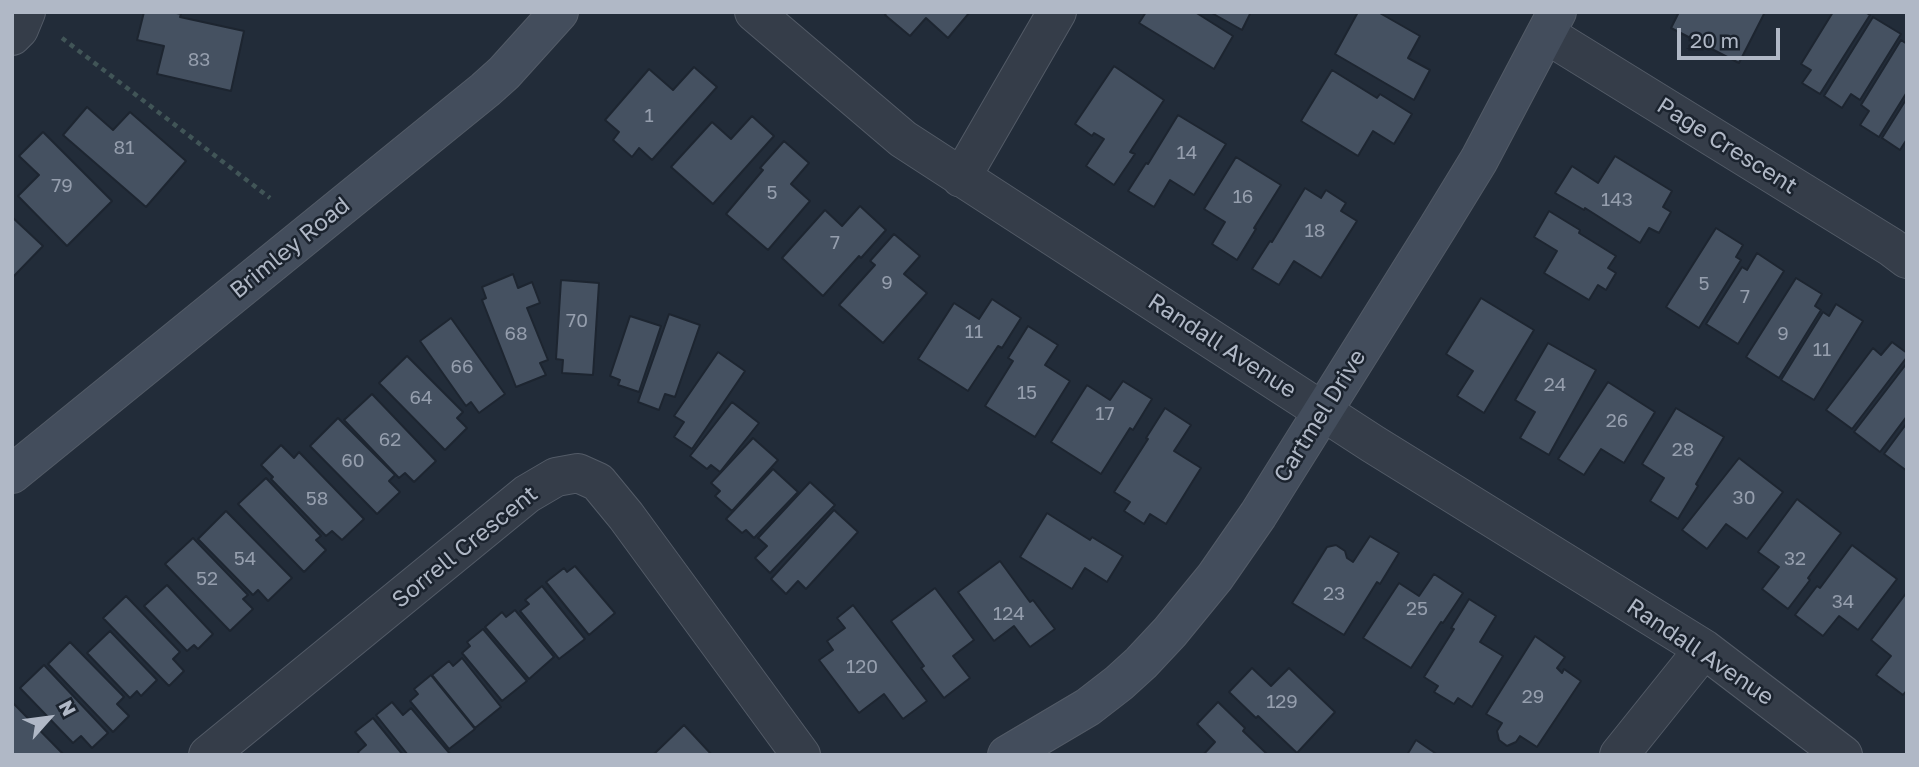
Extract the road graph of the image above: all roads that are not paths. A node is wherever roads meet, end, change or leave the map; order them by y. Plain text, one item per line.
1 (26, 12) edge
2 (559, 12) edge
3 (754, 12) edge
4 (1057, 12) edge
5 (1551, 23) edge
6 (12, 36) edge
7 (961, 178) junction
8 (1907, 259) edge
9 (1323, 411) junction
10 (12, 474) edge
11 (1704, 649) junction
12 (208, 755) edge
13 (801, 755) edge
14 (1007, 755) edge
15 (1619, 755) edge
16 (1843, 755) edge

1 - 6 street
2 - 10 street, Brimley Road
3 - 7 street, Randall Avenue
4 - 7 street
5 - 8 street, Page Crescent
5 - 9 street, Cartmel Drive
7 - 9 street, Randall Avenue
9 - 11 street, Randall Avenue
9 - 14 street, Cartmel Drive
11 - 15 street
11 - 16 street, Randall Avenue
12 - 13 street, Sorrell Crescent

